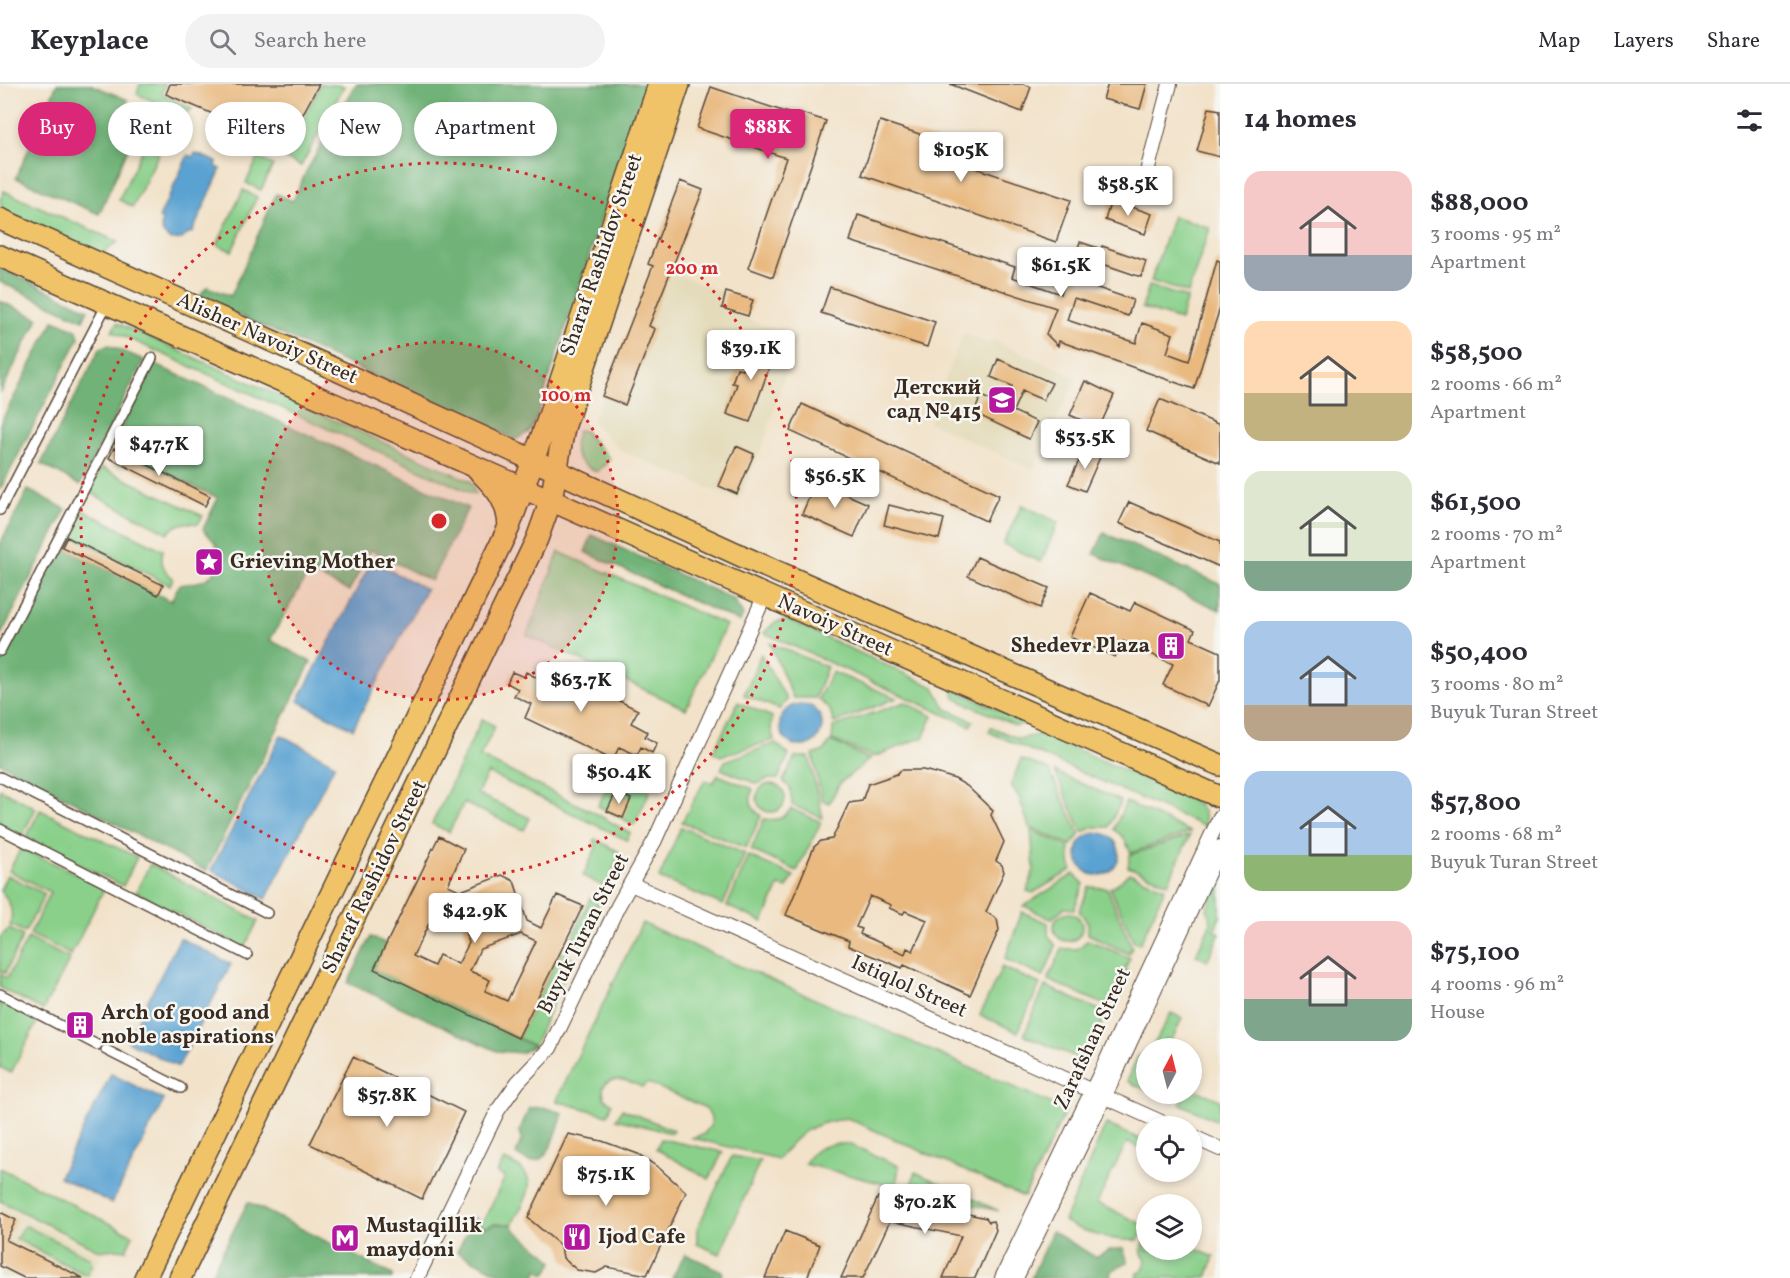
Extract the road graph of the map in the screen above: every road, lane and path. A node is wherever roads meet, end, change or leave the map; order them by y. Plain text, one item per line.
1 (659, 84) edge
2 (679, 84) edge
3 (1170, 84) edge
4 (1148, 168) dead end
5 (0, 219) edge
6 (0, 256) edge
7 (122, 274) junction
8 (107, 303) junction
9 (152, 358) dead end
10 (449, 455) joint
11 (533, 459) junction
12 (471, 465) junction
13 (556, 470) junction
14 (523, 488) junction
15 (551, 500) junction
16 (0, 510) edge
17 (589, 517) junction
18 (509, 527) junction
19 (537, 539) junction
20 (765, 595) junction
21 (0, 651) edge
22 (1220, 765) edge
23 (0, 777) edge
24 (1220, 797) edge
25 (1220, 817) edge
26 (0, 829) edge
27 (1220, 847) edge
28 (631, 884) junction
29 (267, 913) dead end
30 (247, 955) dead end
31 (288, 982) junction
32 (0, 994) edge
33 (318, 996) junction
34 (181, 1088) dead end
35 (1098, 1095) junction
36 (1147, 1116) edge
37 (1202, 1141) edge
38 (1220, 1149) edge
39 (145, 1278) edge
40 (180, 1278) edge
41 (417, 1278) edge
42 (1002, 1278) edge
43 (1016, 1278) edge

1 - 11 main road, Sharaf Rashidov Street
2 - 13 main road, Sharaf Rashidov Street
3 - 4 street
5 - 7 main road, Alisher Navoiy Street
6 - 8 main road, Alisher Navoiy Street
7 - 8 main road
7 - 11 main road, Alisher Navoiy Street
8 - 10 main road, Alisher Navoiy Street
8 - 16 street
9 - 21 street
10 - 12 main road, Navoiy Street
11 - 13 main road, Navoiy Street
11 - 14 main road, Sharaf Rashidov Street
12 - 14 main road, Navoiy Street
12 - 18 main road
13 - 14 main road
13 - 15 main road, Sharaf Rashidov Street
13 - 22 main road, Navoiy Street
14 - 15 main road, Navoiy Street
14 - 18 main road, Sharaf Rashidov Street
15 - 17 main road, Navoiy Street
15 - 19 main road, Sharaf Rashidov Street
17 - 19 main road
17 - 20 main road, Navoiy Street
18 - 31 main road, Sharaf Rashidov Street
19 - 33 main road, Sharaf Rashidov Street
20 - 24 main road, Navoiy Street
20 - 28 street, Buyuk Turan Street
23 - 29 street
25 - 35 street, Zarafshan Street
26 - 30 street
27 - 35 street, Zarafshan Street
28 - 35 street, Istiqlol Street
28 - 41 street, Buyuk Turan Street
31 - 33 main road
31 - 39 main road, Sharaf Rashidov Street
32 - 34 street
33 - 40 main road, Sharaf Rashidov Street
35 - 36 street, Istiqlol Street
35 - 42 street, Zarafshan Street
35 - 43 street, Zarafshan Street
37 - 38 street

